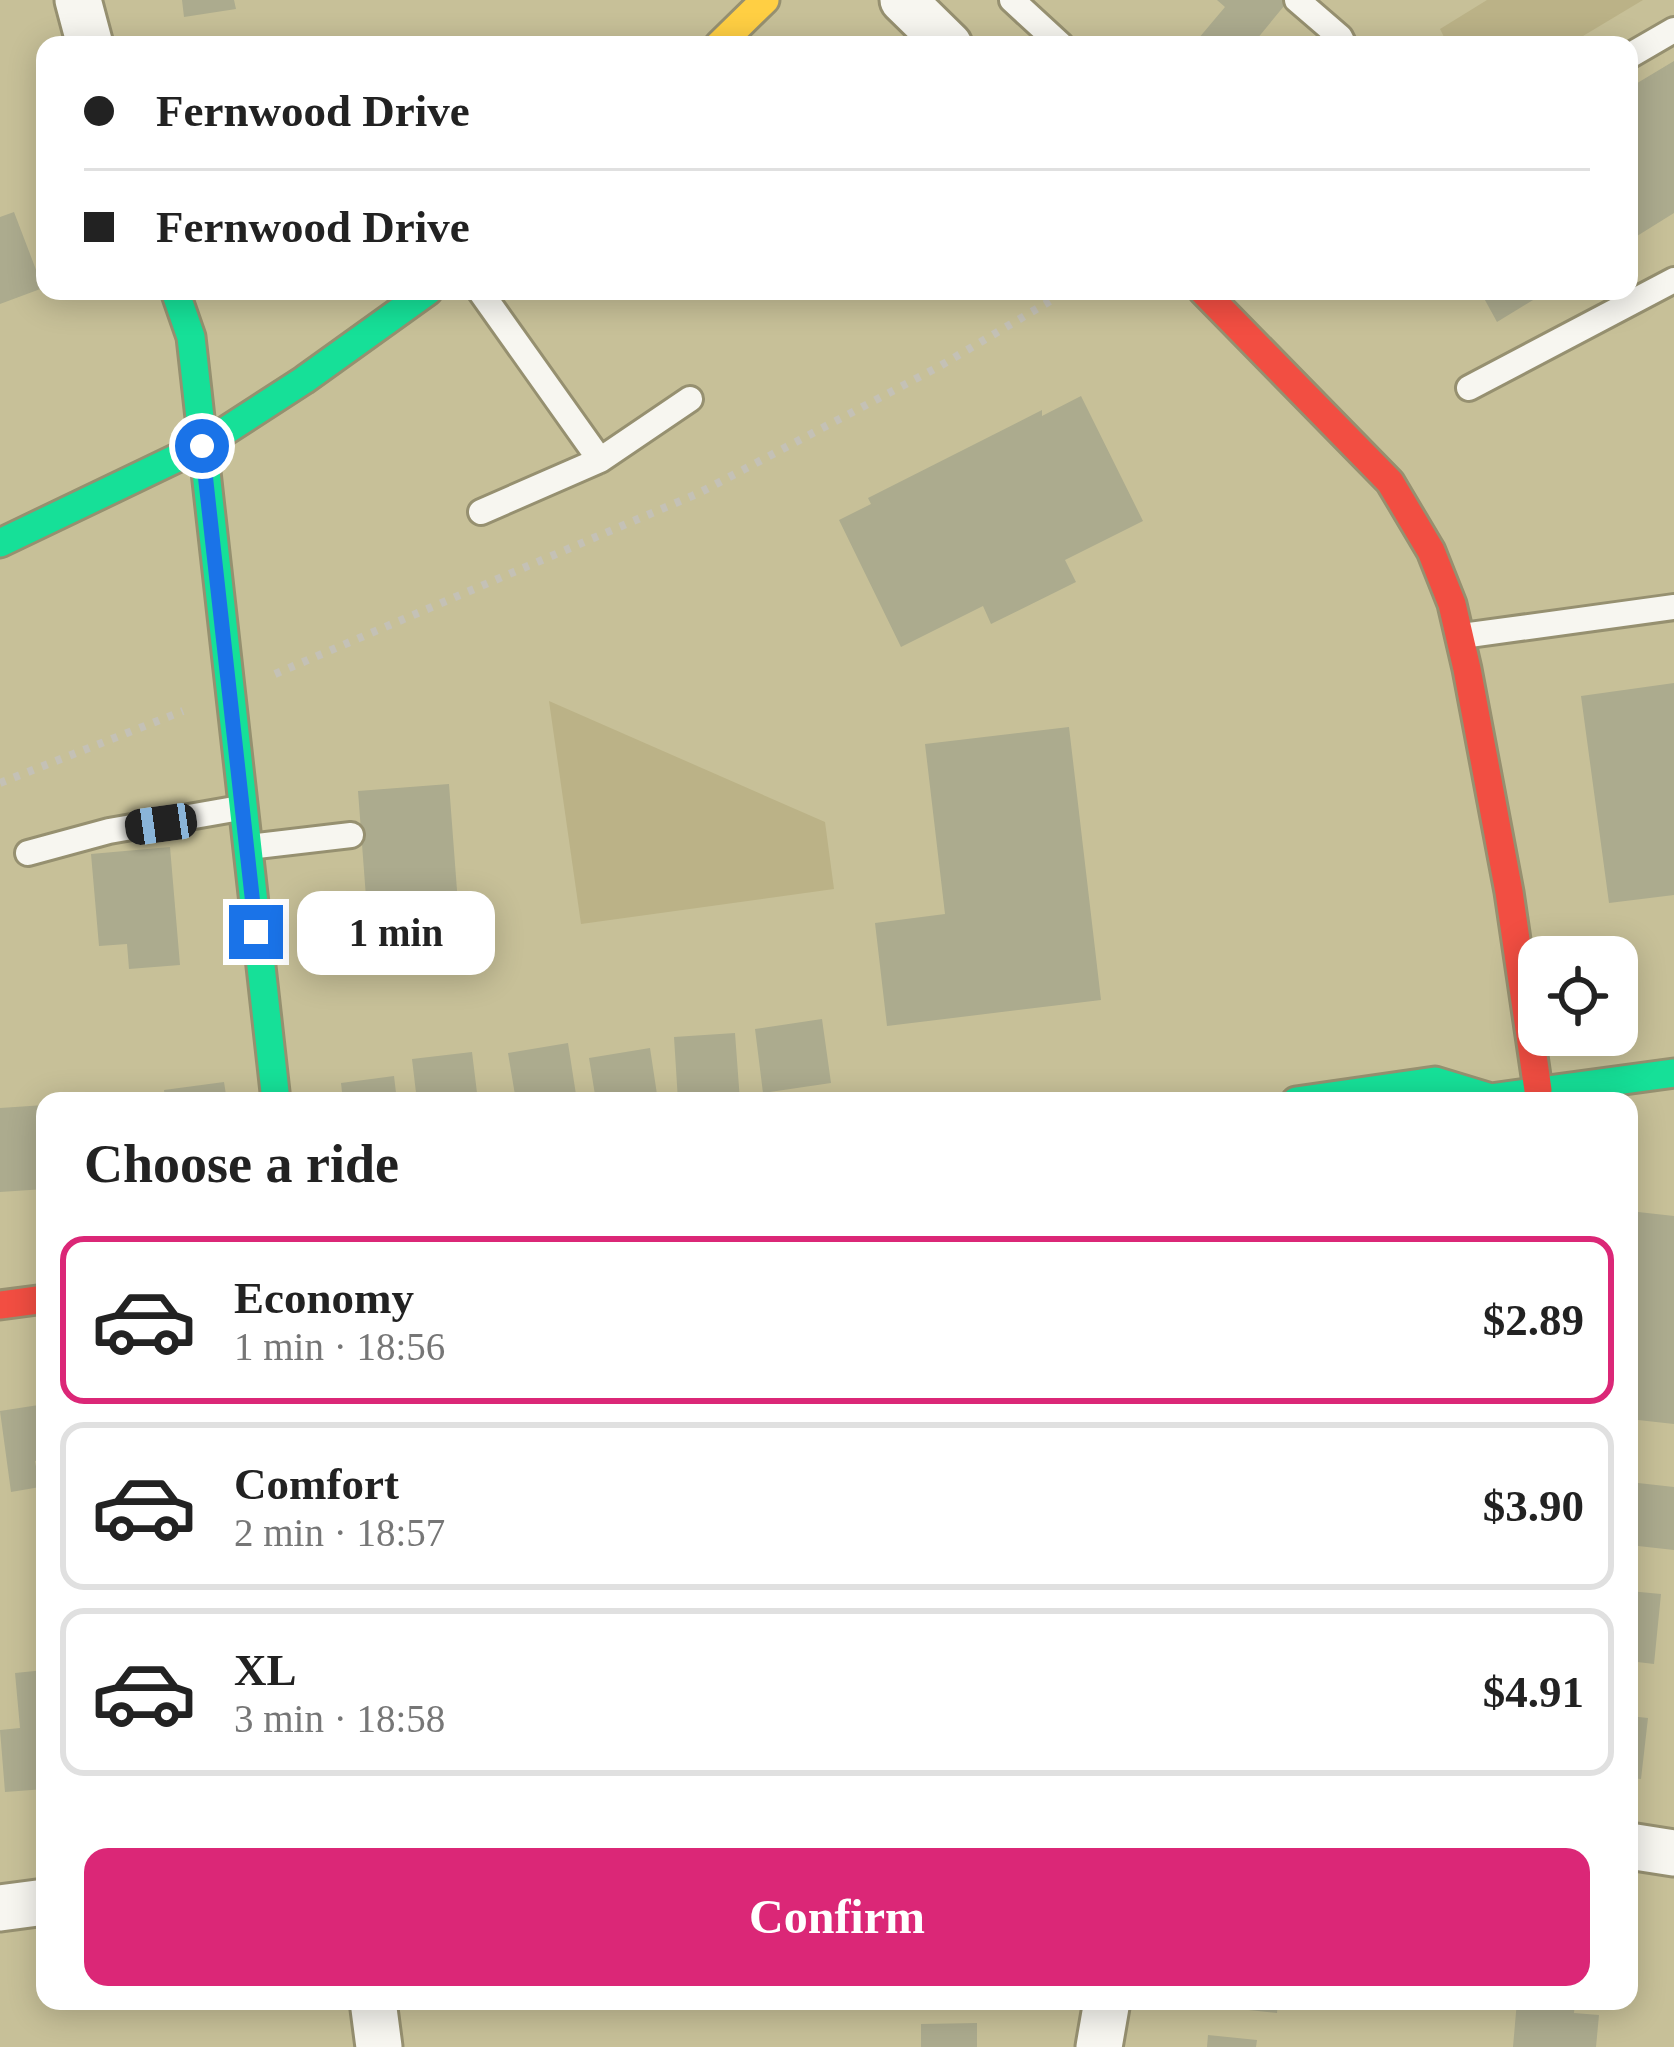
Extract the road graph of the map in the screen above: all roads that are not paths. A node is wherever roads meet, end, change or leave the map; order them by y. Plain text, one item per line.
1 (78, 0) edge
2 (765, 0) edge
3 (903, 0) edge
4 (1012, 0) edge
5 (1297, 0) edge
6 (1674, 30) edge
7 (88, 36) edge
8 (728, 36) edge
9 (940, 36) edge
10 (1051, 36) edge
11 (1339, 36) edge
12 (1638, 51) edge
13 (1674, 280) edge
14 (1638, 299) edge
15 (178, 300) edge
16 (415, 300) edge
17 (486, 300) edge
18 (1220, 300) edge
19 (1636, 300) edge
20 (1469, 388) dead end
21 (690, 399) dead end
22 (202, 446) junction
23 (600, 460) junction
24 (481, 512) dead end
25 (0, 543) edge
26 (1674, 607) edge
27 (1459, 636) junction
28 (242, 808) junction
29 (351, 835) dead end
30 (247, 847) junction
31 (28, 853) dead end
32 (1674, 1073) edge
33 (1538, 1090) junction
34 (275, 1092) edge
35 (1358, 1092) edge
36 (1466, 1092) edge
37 (1528, 1092) edge
38 (36, 1300) edge
39 (0, 1305) edge
40 (1638, 1847) edge
41 (1674, 1853) edge
42 (36, 1903) edge
43 (0, 1908) edge
44 (374, 2010) edge
45 (1105, 2010) edge
46 (379, 2047) edge
47 (1099, 2047) edge

1 - 7 street
2 - 8 street
3 - 9 street
4 - 10 lane
5 - 11 lane
6 - 12 lane
13 - 14 lane
15 - 22 street
16 - 22 street
17 - 23 lane
18 - 27 street
19 - 20 lane
21 - 23 lane
22 - 25 street
22 - 28 street
23 - 24 lane
26 - 27 lane
27 - 33 street
28 - 30 street
28 - 31 lane
29 - 30 lane
30 - 34 street
32 - 33 street
33 - 37 street
35 - 36 street
38 - 39 street
40 - 41 street
42 - 43 street
44 - 46 street
45 - 47 street

